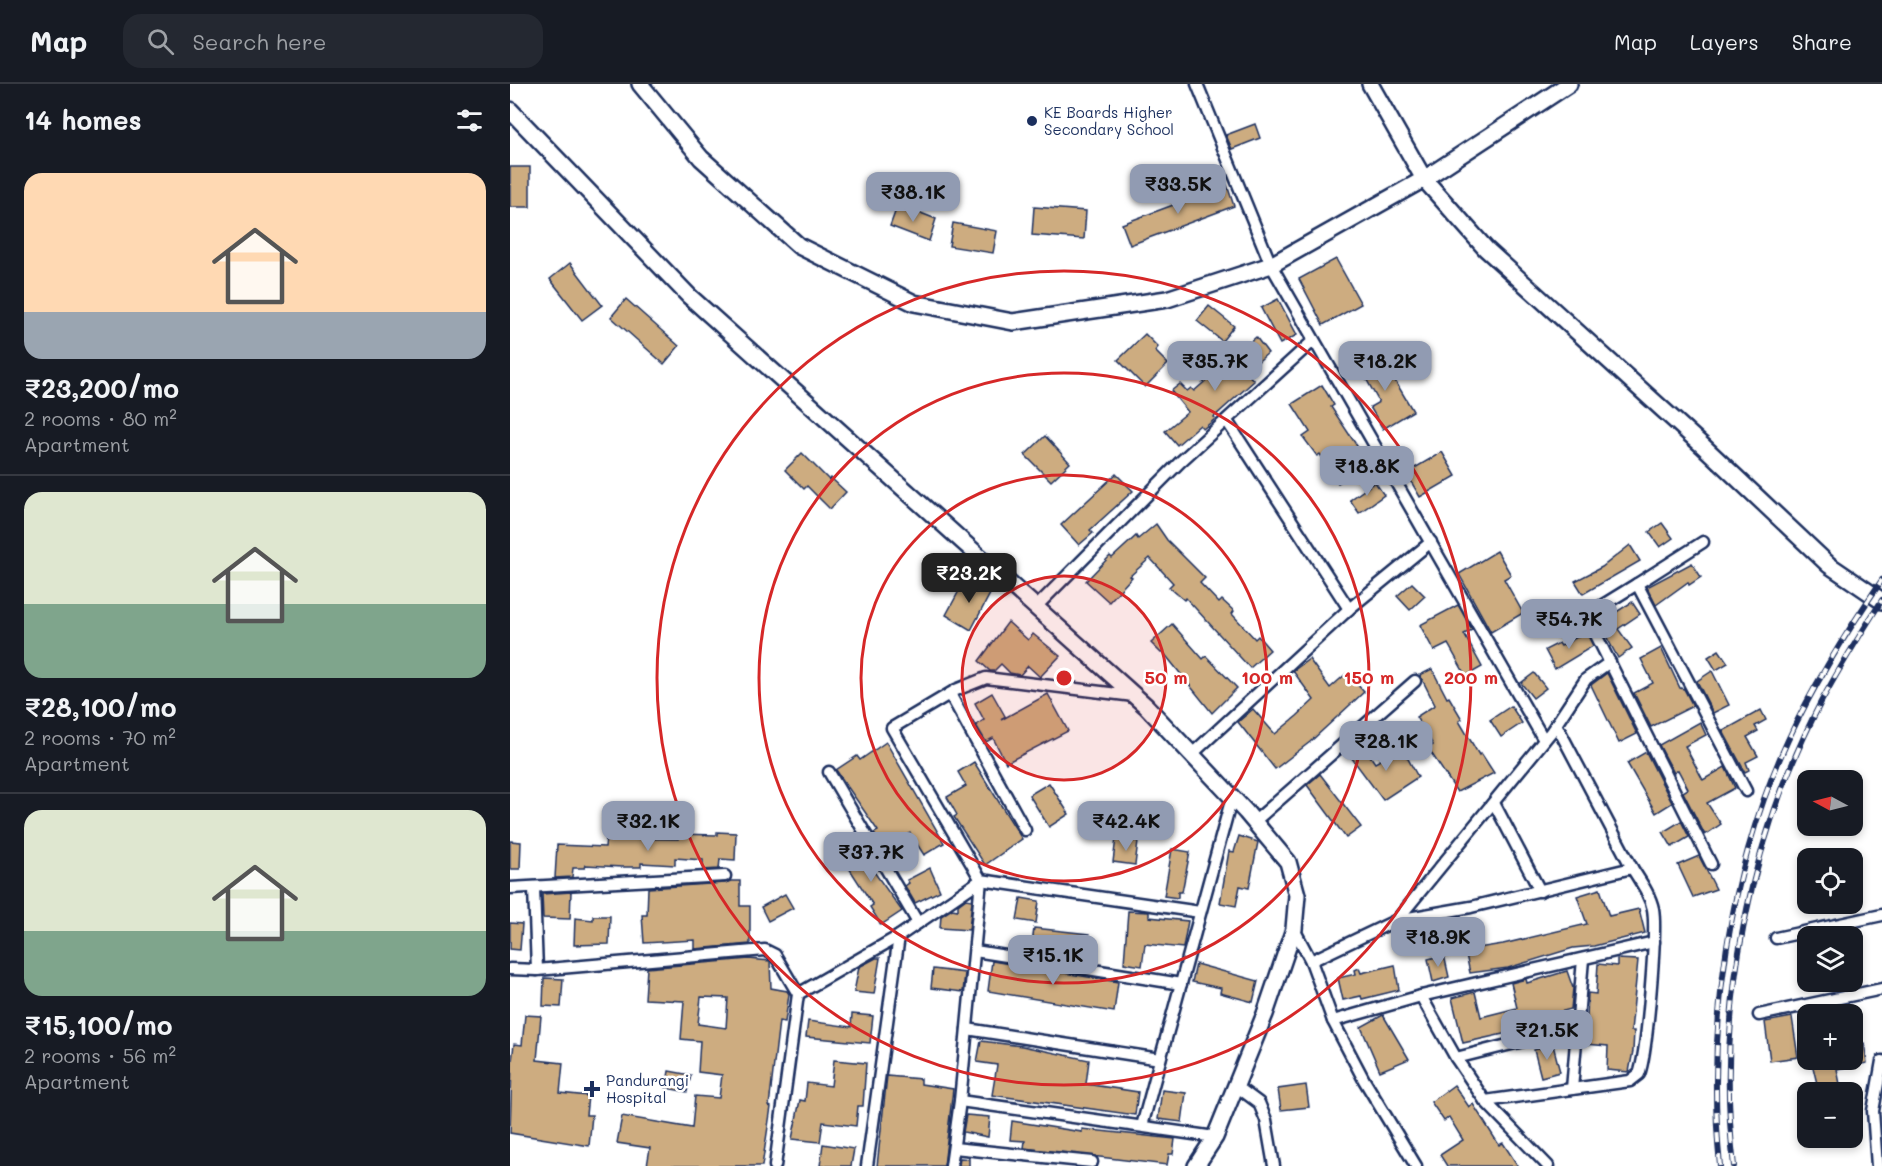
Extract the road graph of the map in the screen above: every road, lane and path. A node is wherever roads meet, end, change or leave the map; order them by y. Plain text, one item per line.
1 (640, 84) edge
2 (1197, 84) edge
3 (1370, 84) edge
4 (1569, 84) edge
5 (510, 110) edge
6 (1424, 179) junction
7 (1271, 265) junction
8 (1313, 341) junction
9 (1227, 422) junction
10 (1431, 542) junction
11 (1703, 542) dead end
12 (1637, 584) junction
13 (1882, 601) edge
14 (1035, 608) junction
15 (1348, 609) junction
16 (1610, 662) junction
17 (1415, 681) dead end
18 (950, 694) junction
19 (1135, 696) junction
20 (1556, 724) junction
21 (1544, 740) junction
22 (1191, 755) junction
23 (830, 772) dead end
24 (1746, 791) dead end
25 (1232, 797) junction
26 (1494, 803) junction
27 (1254, 822) junction
28 (1025, 830) dead end
29 (1711, 864) dead end
30 (1632, 868) junction
31 (725, 876) dead end
32 (981, 880) junction
33 (510, 888) edge
34 (534, 888) junction
35 (1540, 891) junction
36 (1200, 912) junction
37 (1882, 915) edge
38 (1398, 920) junction
39 (918, 923) junction
40 (1294, 929) junction
41 (899, 936) junction
42 (1776, 938) dead end
43 (1654, 942) junction
44 (975, 951) junction
45 (1583, 959) junction
46 (1311, 961) junction
47 (510, 969) edge
48 (537, 970) junction
49 (1180, 984) junction
50 (1882, 989) edge
51 (798, 994) junction
52 (1421, 996) junction
53 (1759, 1015) dead end
54 (1332, 1021) junction
55 (1579, 1027) junction
56 (967, 1029) junction
57 (1456, 1058) junction
58 (1160, 1059) junction
59 (1882, 1061) edge
60 (1236, 1086) junction
61 (1572, 1089) junction
62 (960, 1101) junction
63 (1485, 1101) junction
64 (1142, 1126) junction
65 (1215, 1137) junction
66 (954, 1148) junction
67 (1092, 1162) dead end
68 (775, 1166) edge
69 (867, 1166) edge
70 (951, 1166) edge
71 (1196, 1166) edge
72 (1274, 1166) edge
73 (1416, 1166) edge
74 (1548, 1166) edge
75 (1877, 1166) edge

1 - 7 street
2 - 7 street
3 - 6 street
4 - 6 street
5 - 14 street
6 - 7 street
6 - 13 street
7 - 8 street
8 - 9 street
8 - 10 street
9 - 14 street
9 - 15 street
10 - 15 street
10 - 21 street
11 - 12 street
12 - 16 street
12 - 24 street
14 - 19 street
15 - 22 street
16 - 20 street
16 - 29 street
17 - 27 street
18 - 19 street
18 - 28 street
18 - 32 street
19 - 22 street
20 - 21 street
20 - 30 street
21 - 26 street
22 - 25 street
23 - 39 street
25 - 27 street
25 - 36 street
26 - 35 street
26 - 38 street
27 - 40 street
30 - 35 street
30 - 43 street
31 - 34 street
32 - 36 street
32 - 39 street
32 - 44 street
33 - 34 street
34 - 48 street
35 - 38 street
36 - 49 street
37 - 42 street
38 - 46 street
39 - 41 street
40 - 46 street
40 - 60 street
41 - 51 street
41 - 69 street
43 - 45 street
43 - 61 street
44 - 49 street
44 - 56 street
45 - 52 street
45 - 55 street
46 - 54 street
47 - 48 street
48 - 51 street
49 - 58 street
50 - 53 street
51 - 68 street
52 - 54 street
52 - 57 street
54 - 73 street
55 - 57 street
55 - 61 street
56 - 58 street
56 - 62 street
57 - 63 street
58 - 64 street
59 - 75 street
60 - 65 street
60 - 72 street
61 - 63 street
62 - 64 street
62 - 66 street
63 - 74 street
64 - 65 street
65 - 71 street
66 - 67 street
66 - 70 street

